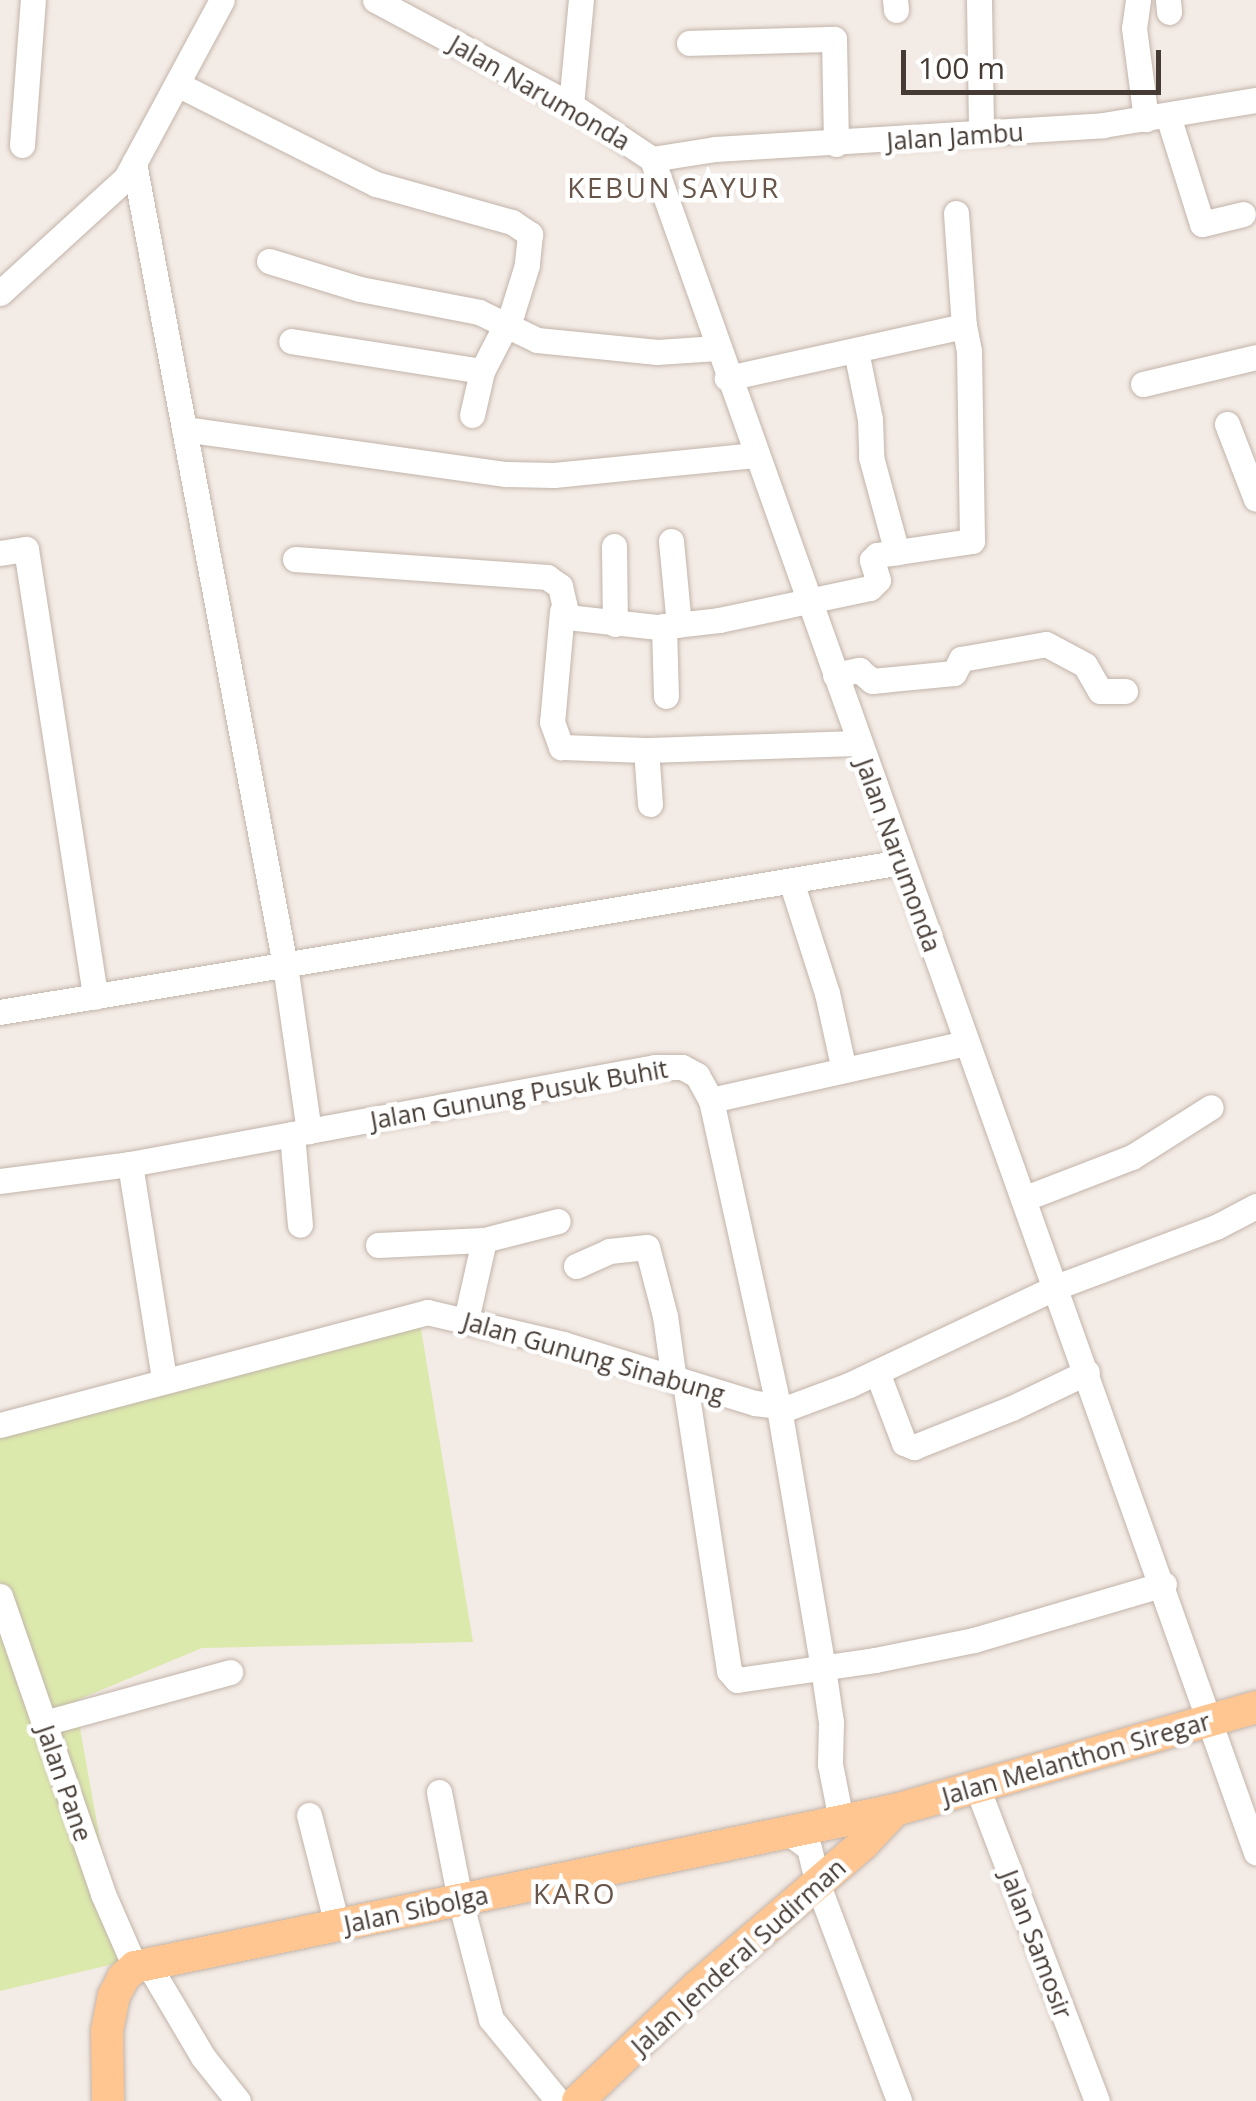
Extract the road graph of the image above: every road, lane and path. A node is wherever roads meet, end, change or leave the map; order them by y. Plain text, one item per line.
1 (33, 0) edge
2 (222, 0) edge
3 (375, 0) edge
4 (581, 0) edge
5 (980, 0) edge
6 (1138, 0) edge
7 (689, 43) dead end
8 (177, 84) junction
9 (1256, 100) edge
10 (571, 105) junction
11 (12, 115) edge
12 (1157, 118) junction
13 (982, 133) junction
14 (836, 144) junction
15 (22, 145) dead end
16 (652, 159) junction
17 (134, 164) junction
18 (956, 213) dead end
19 (1243, 214) dead end
20 (269, 261) dead end
21 (0, 294) edge
22 (506, 326) junction
23 (964, 326) junction
24 (292, 341) dead end
25 (717, 348) junction
26 (856, 351) junction
27 (1256, 357) edge
28 (482, 370) junction
29 (728, 378) junction
30 (1142, 384) dead end
31 (472, 416) dead end
32 (1227, 424) dead end
33 (184, 429) junction
34 (755, 455) junction
35 (1256, 499) edge
36 (671, 541) dead end
37 (614, 546) dead end
38 (0, 553) edge
39 (896, 553) junction
40 (295, 559) dead end
41 (808, 603) junction
42 (562, 612) junction
43 (615, 624) junction
44 (671, 626) junction
45 (835, 675) junction
46 (1126, 691) dead end
47 (666, 696) dead end
48 (858, 743) junction
49 (646, 750) junction
50 (650, 804) dead end
51 (901, 862) junction
52 (792, 880) junction
53 (285, 965) junction
54 (95, 996) junction
55 (0, 1012) edge
56 (966, 1043) junction
57 (844, 1070) junction
58 (711, 1100) junction
59 (1211, 1108) dead end
60 (300, 1132) junction
61 (130, 1164) junction
62 (0, 1181) edge
63 (1024, 1199) junction
64 (1254, 1212) edge
65 (558, 1221) dead end
66 (300, 1224) dead end
67 (484, 1240) junction
68 (378, 1246) dead end
69 (576, 1266) dead end
70 (1056, 1287) junction
71 (466, 1320) junction
72 (878, 1372) junction
73 (1087, 1372) junction
74 (164, 1379) junction
75 (680, 1382) junction
76 (780, 1408) junction
77 (0, 1424) edge
78 (1164, 1584) junction
79 (0, 1596) edge
80 (824, 1668) junction
81 (230, 1672) dead end
82 (1256, 1707) edge
83 (44, 1722) junction
84 (1209, 1722) junction
85 (977, 1787) junction
86 (439, 1792) dead end
87 (896, 1810) junction
88 (309, 1815) dead end
89 (842, 1820) junction
90 (788, 1832) junction
91 (1256, 1852) edge
92 (818, 1884) junction
93 (460, 1900) junction
94 (338, 1925) junction
95 (141, 1966) junction
96 (108, 2101) edge
97 (238, 2101) edge
98 (558, 2101) edge
99 (578, 2101) edge
100 (899, 2101) edge
101 (1097, 2101) edge

1 - 11 street
2 - 8 street
3 - 10 street, Jalan Narumonda
4 - 10 street
5 - 13 street
6 - 12 street
7 - 14 street
8 - 17 street
8 - 22 street
9 - 12 street, Jalan Jambu
10 - 16 street, Jalan Narumonda
11 - 15 street
12 - 13 street, Jalan Jambu
12 - 19 street
13 - 14 street, Jalan Jambu
14 - 16 street, Jalan Jambu
16 - 25 street, Jalan Narumonda
17 - 21 street
17 - 33 street
18 - 23 street
20 - 22 street
22 - 25 street
22 - 28 street
23 - 26 street
23 - 39 street
24 - 28 street
25 - 29 street, Jalan Narumonda
26 - 29 street
26 - 39 street
27 - 30 street
28 - 31 street
29 - 34 street, Jalan Narumonda
32 - 35 street
33 - 34 street
33 - 53 street
34 - 41 street, Jalan Narumonda
36 - 44 street
37 - 43 street
38 - 54 street
39 - 41 street
40 - 42 street
41 - 44 street
41 - 45 street, Jalan Narumonda
42 - 43 street
42 - 49 street
43 - 44 street
44 - 47 street
45 - 46 street
45 - 48 street, Jalan Narumonda
48 - 49 street
48 - 51 street, Jalan Narumonda
49 - 50 street
51 - 52 street
51 - 56 street, Jalan Narumonda
52 - 53 street
52 - 57 street
53 - 54 street
53 - 60 street
54 - 55 street
56 - 57 street
56 - 63 street, Jalan Narumonda
57 - 58 street
58 - 60 street, Jalan Gunung Pusuk Buhit
58 - 76 street
59 - 63 street
60 - 61 street, Jalan Gunung Pusuk Buhit
60 - 66 street
61 - 62 street, Jalan Gunung Pusuk Buhit
61 - 74 street
63 - 70 street, Jalan Narumonda
64 - 70 street
65 - 67 street
67 - 68 street
67 - 71 street
69 - 75 street
70 - 72 street
70 - 73 street, Jalan Narumonda
71 - 74 street, Jalan Gunung Sinabung
71 - 75 street, Jalan Gunung Sinabung
72 - 73 street
72 - 76 street
73 - 78 street, Jalan Narumonda
74 - 77 street, Jalan Gunung Sinabung
75 - 76 street, Jalan Gunung Sinabung
75 - 80 street
76 - 80 street
78 - 80 street
78 - 84 street, Jalan Narumonda
79 - 83 street, Jalan Pane
80 - 89 street
81 - 83 street
82 - 84 main road, Jalan Melanthon Siregar
83 - 95 street, Jalan Pane
84 - 85 main road, Jalan Melanthon Siregar
84 - 91 street, Jalan Narumonda
85 - 87 main road, Jalan Melanthon Siregar
85 - 101 street, Jalan Samosir
86 - 93 street
87 - 89 main road, Jalan Sibolga
87 - 92 main road, Jalan Jenderal Sudirman
88 - 94 street
89 - 90 main road, Jalan Sibolga
90 - 92 street
90 - 93 main road, Jalan Sibolga
92 - 99 main road, Jalan Jenderal Sudirman
92 - 100 street
93 - 94 main road, Jalan Sibolga
93 - 98 street
94 - 95 main road, Jalan Sibolga
95 - 96 main road
95 - 97 street, Jalan Pane

